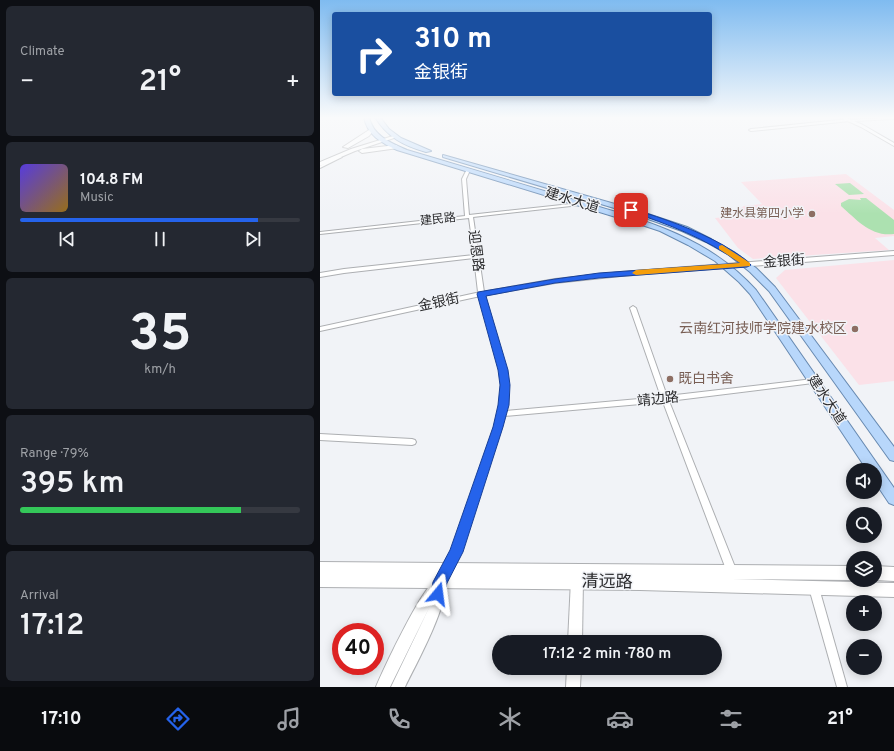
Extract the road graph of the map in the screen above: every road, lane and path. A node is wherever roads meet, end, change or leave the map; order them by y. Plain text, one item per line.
1 (347, 149) edge
2 (352, 149) edge
3 (374, 149) edge
4 (402, 149) edge
5 (421, 149) edge
6 (342, 152) junction
7 (320, 164) edge
8 (468, 170) junction
9 (580, 204) junction
10 (469, 217) junction
11 (320, 233) edge
12 (894, 253) edge
13 (476, 256) junction
14 (747, 265) junction
15 (728, 266) junction
16 (320, 276) edge
17 (481, 294) junction
18 (633, 308) dead end
19 (320, 329) edge
20 (813, 382) junction
21 (666, 400) junction
22 (501, 414) junction
23 (320, 437) edge
24 (412, 442) dead end
25 (894, 456) edge
26 (870, 463) edge
27 (882, 481) edge
28 (894, 499) edge
29 (320, 569) edge
30 (732, 572) junction
31 (846, 573) edge
32 (882, 573) edge
33 (894, 574) edge
34 (443, 576) junction
35 (577, 577) junction
36 (320, 580) edge
37 (814, 588) junction
38 (894, 590) edge
39 (575, 635) edge
40 (574, 675) edge
41 (383, 687) edge
42 (398, 687) edge
43 (573, 687) edge
44 (842, 687) edge

1 - 6 main road
2 - 6 main road
3 - 6 main road
4 - 8 main road, 建水大道
5 - 14 main road, 建水大道
6 - 7 main road
8 - 9 main road, 建水大道
8 - 10 street, 迎恩路
9 - 10 street, 建民路
9 - 15 main road, 建水大道
10 - 11 street, 建民路
10 - 13 street, 迎恩路
12 - 14 street, 金银街
13 - 16 street
13 - 17 street, 迎恩路
14 - 15 street, 金银街
14 - 25 main road, 建水大道
15 - 17 street, 金银街
15 - 20 main road, 建水大道
17 - 19 street, 金银街
17 - 22 street, 迎恩路
18 - 21 street
20 - 21 street, 靖边路
20 - 26 main road, 建水大道
21 - 22 street, 靖边路
21 - 30 street
22 - 34 street, 迎恩路
23 - 24 street
27 - 28 main road, 建水大道
29 - 34 main road, 清远路
30 - 31 main road, 清远路
30 - 35 main road, 清远路
32 - 33 main road
34 - 35 main road, 清远路
34 - 36 main road, 清远路
34 - 41 street, 迎恩路
34 - 42 street, 迎恩路
35 - 37 main road, 清远路
35 - 39 street
37 - 38 main road, 清远路
37 - 44 street
40 - 43 street

